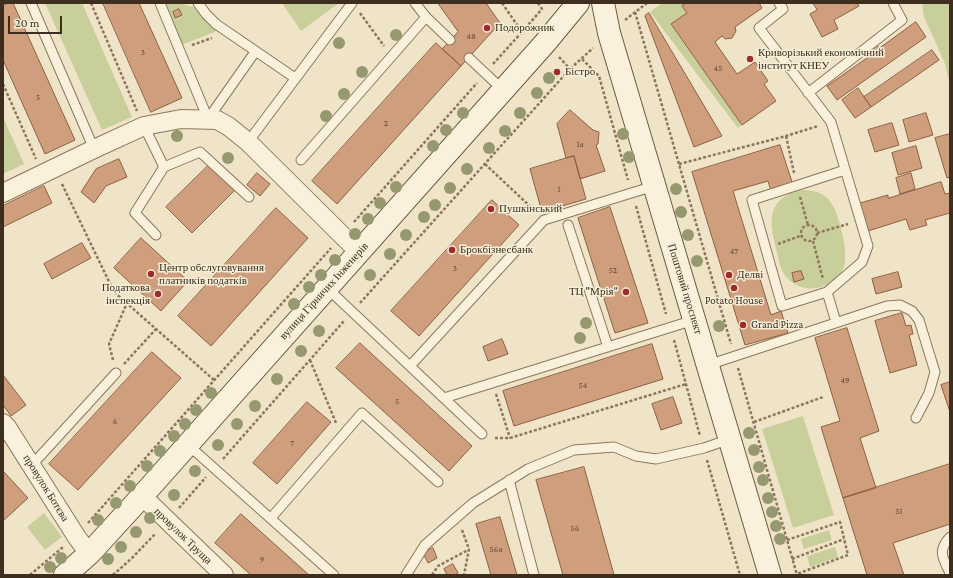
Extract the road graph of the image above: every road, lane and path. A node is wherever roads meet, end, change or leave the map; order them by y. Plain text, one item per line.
1 (31, 3) edge
2 (91, 3) edge
3 (160, 3) edge
4 (198, 3) edge
5 (352, 3) edge
6 (416, 3) edge
7 (502, 3) edge
8 (538, 3) edge
9 (578, 3) edge
10 (604, 3) edge
11 (779, 3) edge
12 (893, 3) edge
13 (636, 12) dead end
14 (426, 17) junction
15 (227, 32) junction
16 (522, 32) junction
17 (450, 40) dead end
18 (179, 50) junction
19 (256, 52) junction
20 (391, 57) junction
21 (469, 58) dead end
22 (485, 73) junction
23 (295, 78) junction
24 (3, 84) edge
25 (503, 90) junction
26 (808, 93) junction
27 (208, 119) junction
28 (831, 122) junction
29 (144, 126) junction
30 (786, 136) junction
31 (248, 142) junction
32 (94, 149) junction
33 (301, 160) dead end
34 (485, 164) dead end
35 (679, 164) junction
36 (164, 167) junction
37 (846, 170) junction
38 (48, 171) junction
39 (654, 186) junction
40 (797, 186) junction
41 (3, 193) edge
42 (249, 197) dead end
43 (544, 220) junction
44 (860, 220) junction
45 (568, 225) dead end
46 (808, 225) junction
47 (817, 233) junction
48 (156, 235) dead end
49 (342, 235) junction
50 (800, 236) junction
51 (813, 241) junction
52 (766, 248) junction
53 (359, 252) junction
54 (327, 288) junction
55 (827, 292) junction
56 (127, 304) junction
57 (694, 320) junction
58 (836, 322) junction
59 (156, 329) junction
60 (608, 347) junction
61 (735, 356) junction
62 (310, 360) dead end
63 (708, 365) junction
64 (410, 366) junction
65 (116, 373) junction
66 (214, 380) junction
67 (686, 384) dead end
68 (823, 397) dead end
69 (444, 398) junction
70 (497, 398) dead end
71 (916, 418) dead end
72 (754, 422) junction
73 (3, 423) edge
74 (482, 434) dead end
75 (341, 437) junction
76 (730, 439) junction
77 (187, 444) junction
78 (32, 465) junction
79 (509, 480) junction
80 (438, 482) dead end
81 (142, 496) junction
82 (458, 517) junction
83 (271, 518) junction
84 (76, 536) junction
85 (950, 537) edge
86 (844, 539) junction
87 (787, 540) junction
88 (469, 549) junction
89 (89, 554) junction
90 (792, 559) junction
91 (950, 574) edge
92 (30, 575) edge
93 (65, 575) edge
94 (224, 575) edge
95 (334, 575) edge
96 (406, 575) edge
97 (432, 575) edge
98 (464, 575) edge
99 (534, 575) edge
100 (770, 575) edge
101 (797, 575) edge

1 - 32 lane
2 - 29 path
3 - 18 lane
4 - 15 lane
5 - 20 path
5 - 23 lane
6 - 14 lane
7 - 16 path
8 - 16 path
9 - 25 street, вулиця Гірничих Інженерів
10 - 39 street, Поштовий проспект
11 - 26 lane
12 - 26 lane
13 - 35 path
14 - 17 lane
14 - 20 lane
15 - 18 path
15 - 19 lane
16 - 22 path
18 - 27 lane
19 - 23 lane
19 - 27 lane
20 - 33 lane
21 - 22 lane
22 - 25 lane
22 - 49 path
23 - 31 lane
24 - 38 path
25 - 53 street, вулиця Гірничих Інженерів
26 - 28 lane
27 - 29 street
27 - 31 street
28 - 30 path
28 - 37 lane
29 - 32 street
29 - 36 lane
30 - 35 path
30 - 40 path
31 - 49 street
32 - 38 street
34 - 43 path
35 - 61 path
36 - 42 lane
36 - 48 lane
37 - 40 lane
37 - 44 lane
38 - 41 street
38 - 56 path
39 - 43 lane
39 - 57 street, Поштовий проспект
40 - 46 path
40 - 52 lane
43 - 64 lane
44 - 47 path
44 - 55 lane
45 - 60 lane
46 - 47 path
46 - 50 path
47 - 51 path
49 - 53 street
49 - 66 path
50 - 51 path
50 - 52 path
51 - 55 path
52 - 55 lane
53 - 54 street, вулиця Гірничих Інженерів
54 - 64 lane
54 - 77 street, вулиця Гірничих Інженерів
55 - 58 lane
56 - 59 path
56 - 65 path
57 - 60 lane
57 - 63 street, Поштовий проспект
58 - 61 lane
58 - 71 lane
59 - 65 path
59 - 66 path
60 - 69 lane
61 - 63 lane
61 - 72 path
62 - 75 path
63 - 76 street, Поштовий проспект
64 - 69 lane
65 - 78 lane
66 - 84 path
67 - 70 path
68 - 72 path
69 - 74 lane
72 - 87 path
73 - 78 street, провулок Ботєва
75 - 80 lane
75 - 83 lane
76 - 79 lane
76 - 100 street, Поштовий проспект
77 - 81 street, вулиця Гірничих Інженерів
77 - 83 lane
78 - 84 street, провулок Ботєва
79 - 82 lane
79 - 99 lane
81 - 89 street, вулиця Гірничих Інженерів
81 - 94 street, провулок Труща
82 - 88 path
82 - 96 lane
83 - 95 lane
84 - 89 street, провулок Ботєва
84 - 92 path
85 - 91 lane
86 - 87 path
86 - 90 path
86 - 101 path
87 - 90 path
88 - 97 path
88 - 98 path
89 - 93 street, вулиця Гірничих Інженерів
90 - 101 path

